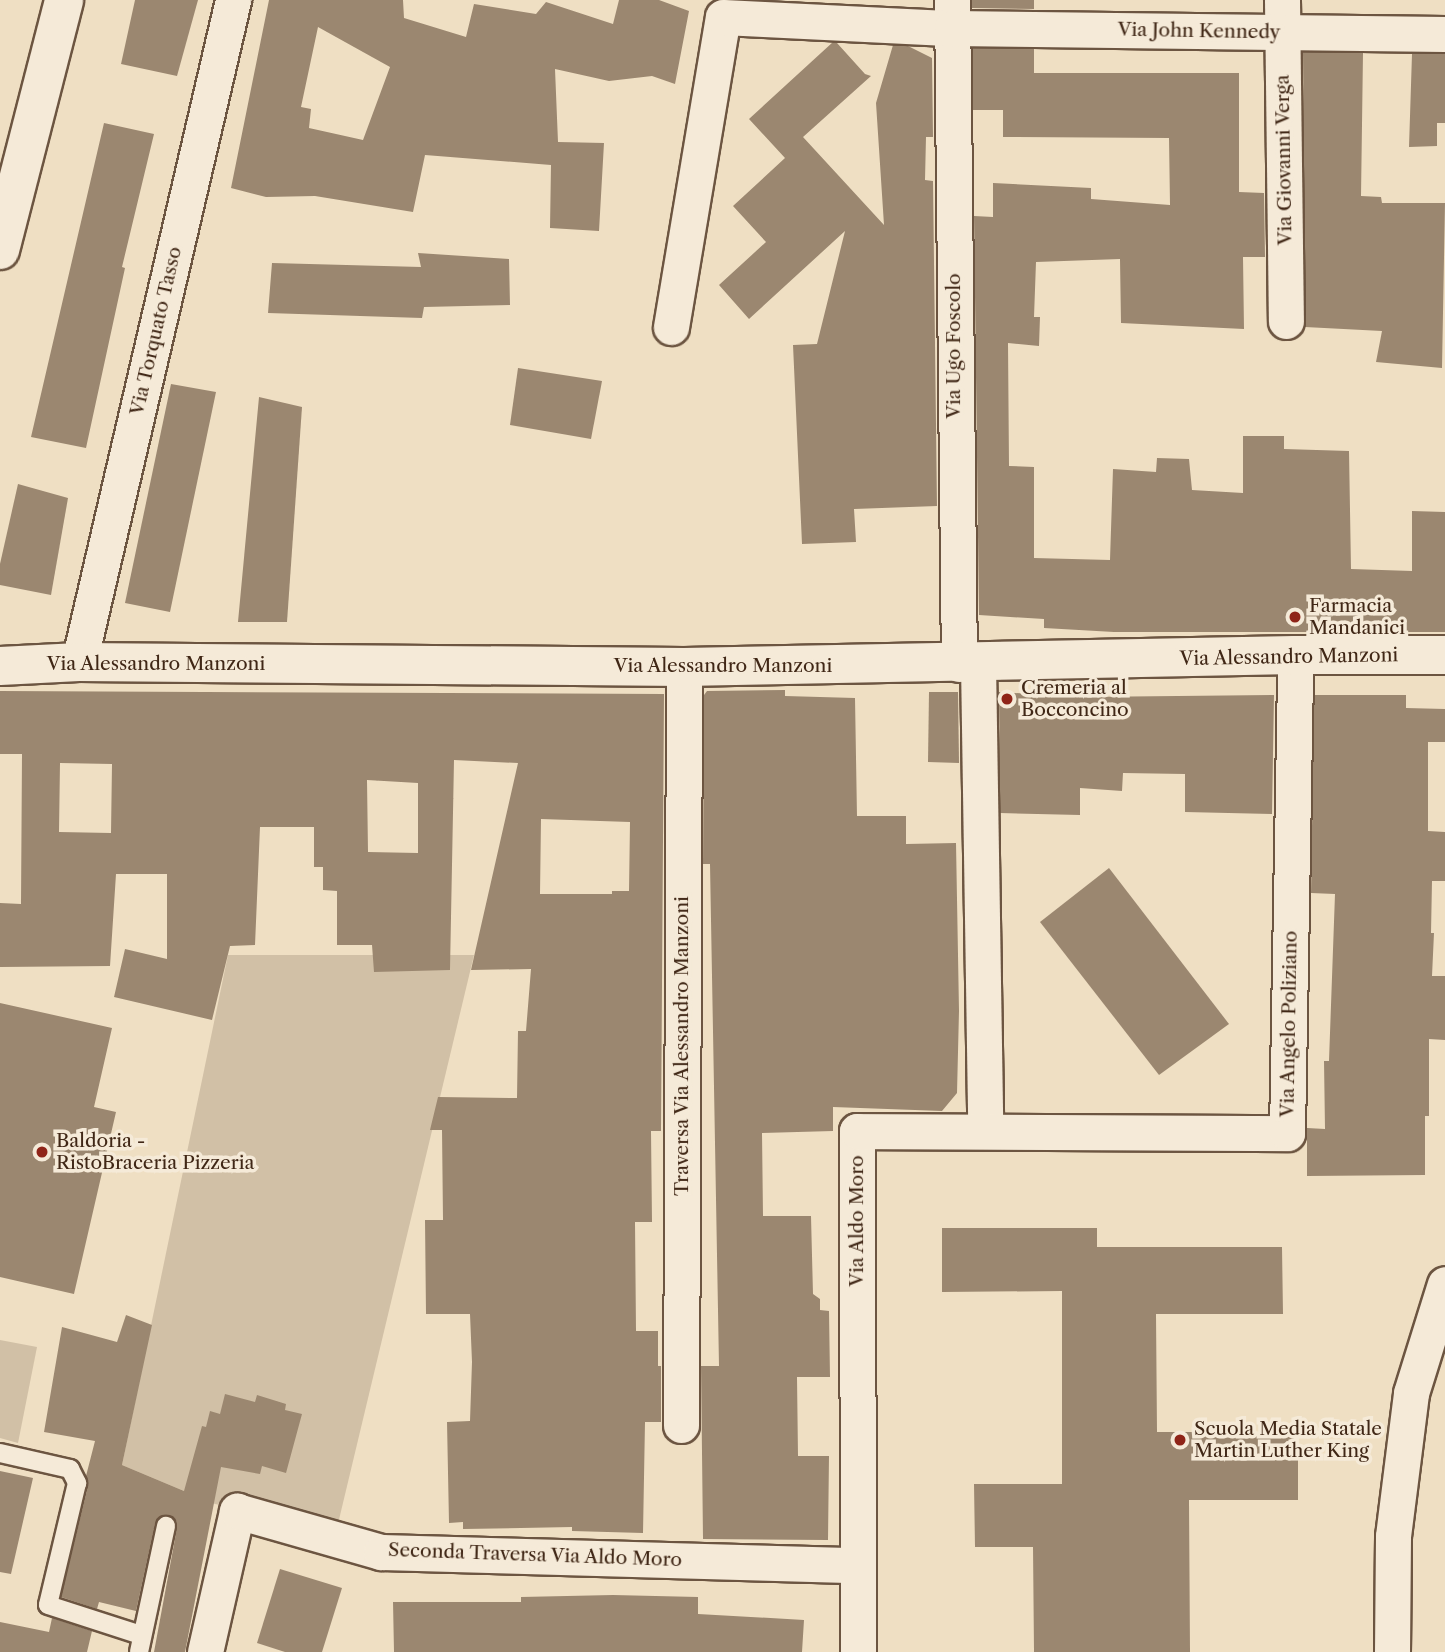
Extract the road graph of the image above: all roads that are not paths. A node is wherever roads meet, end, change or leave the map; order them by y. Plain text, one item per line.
1 (64, 0) edge
2 (233, 0) edge
3 (952, 14) edge
4 (1282, 16) edge
5 (1445, 34) edge
6 (0, 250) edge
7 (1286, 321) dead end
8 (671, 327) dead end
9 (1295, 655) junction
10 (1445, 656) edge
11 (79, 662) junction
12 (969, 663) junction
13 (0, 666) edge
14 (684, 667) junction
15 (985, 1129) junction
16 (1445, 1284) edge
17 (681, 1425) dead end
18 (0, 1453) edge
19 (166, 1525) dead end
20 (857, 1565) junction
21 (140, 1644) edge
22 (205, 1652) edge
23 (858, 1652) edge
24 (1392, 1652) edge

1 - 6 street
2 - 11 street, Via Torquato Tasso
3 - 4 street, Via John Kennedy
3 - 8 street
3 - 12 street, Via Ugo Foscolo
4 - 5 street, Via John Kennedy
4 - 7 street, Via Giovanni Verga
9 - 10 street, Via Alessandro Manzoni
9 - 12 street, Via Alessandro Manzoni
9 - 15 street, Via Angelo Poliziano
11 - 13 street, Via Alessandro Manzoni
11 - 14 street, Via Alessandro Manzoni
12 - 14 street, Via Alessandro Manzoni
12 - 15 street
14 - 17 street, Traversa Via Alessandro Manzoni
15 - 20 street, Via Aldo Moro
16 - 24 street
18 - 21 lane
19 - 21 lane
20 - 22 street, Seconda Traversa Via Aldo Moro
20 - 23 street, Via Aldo Moro

